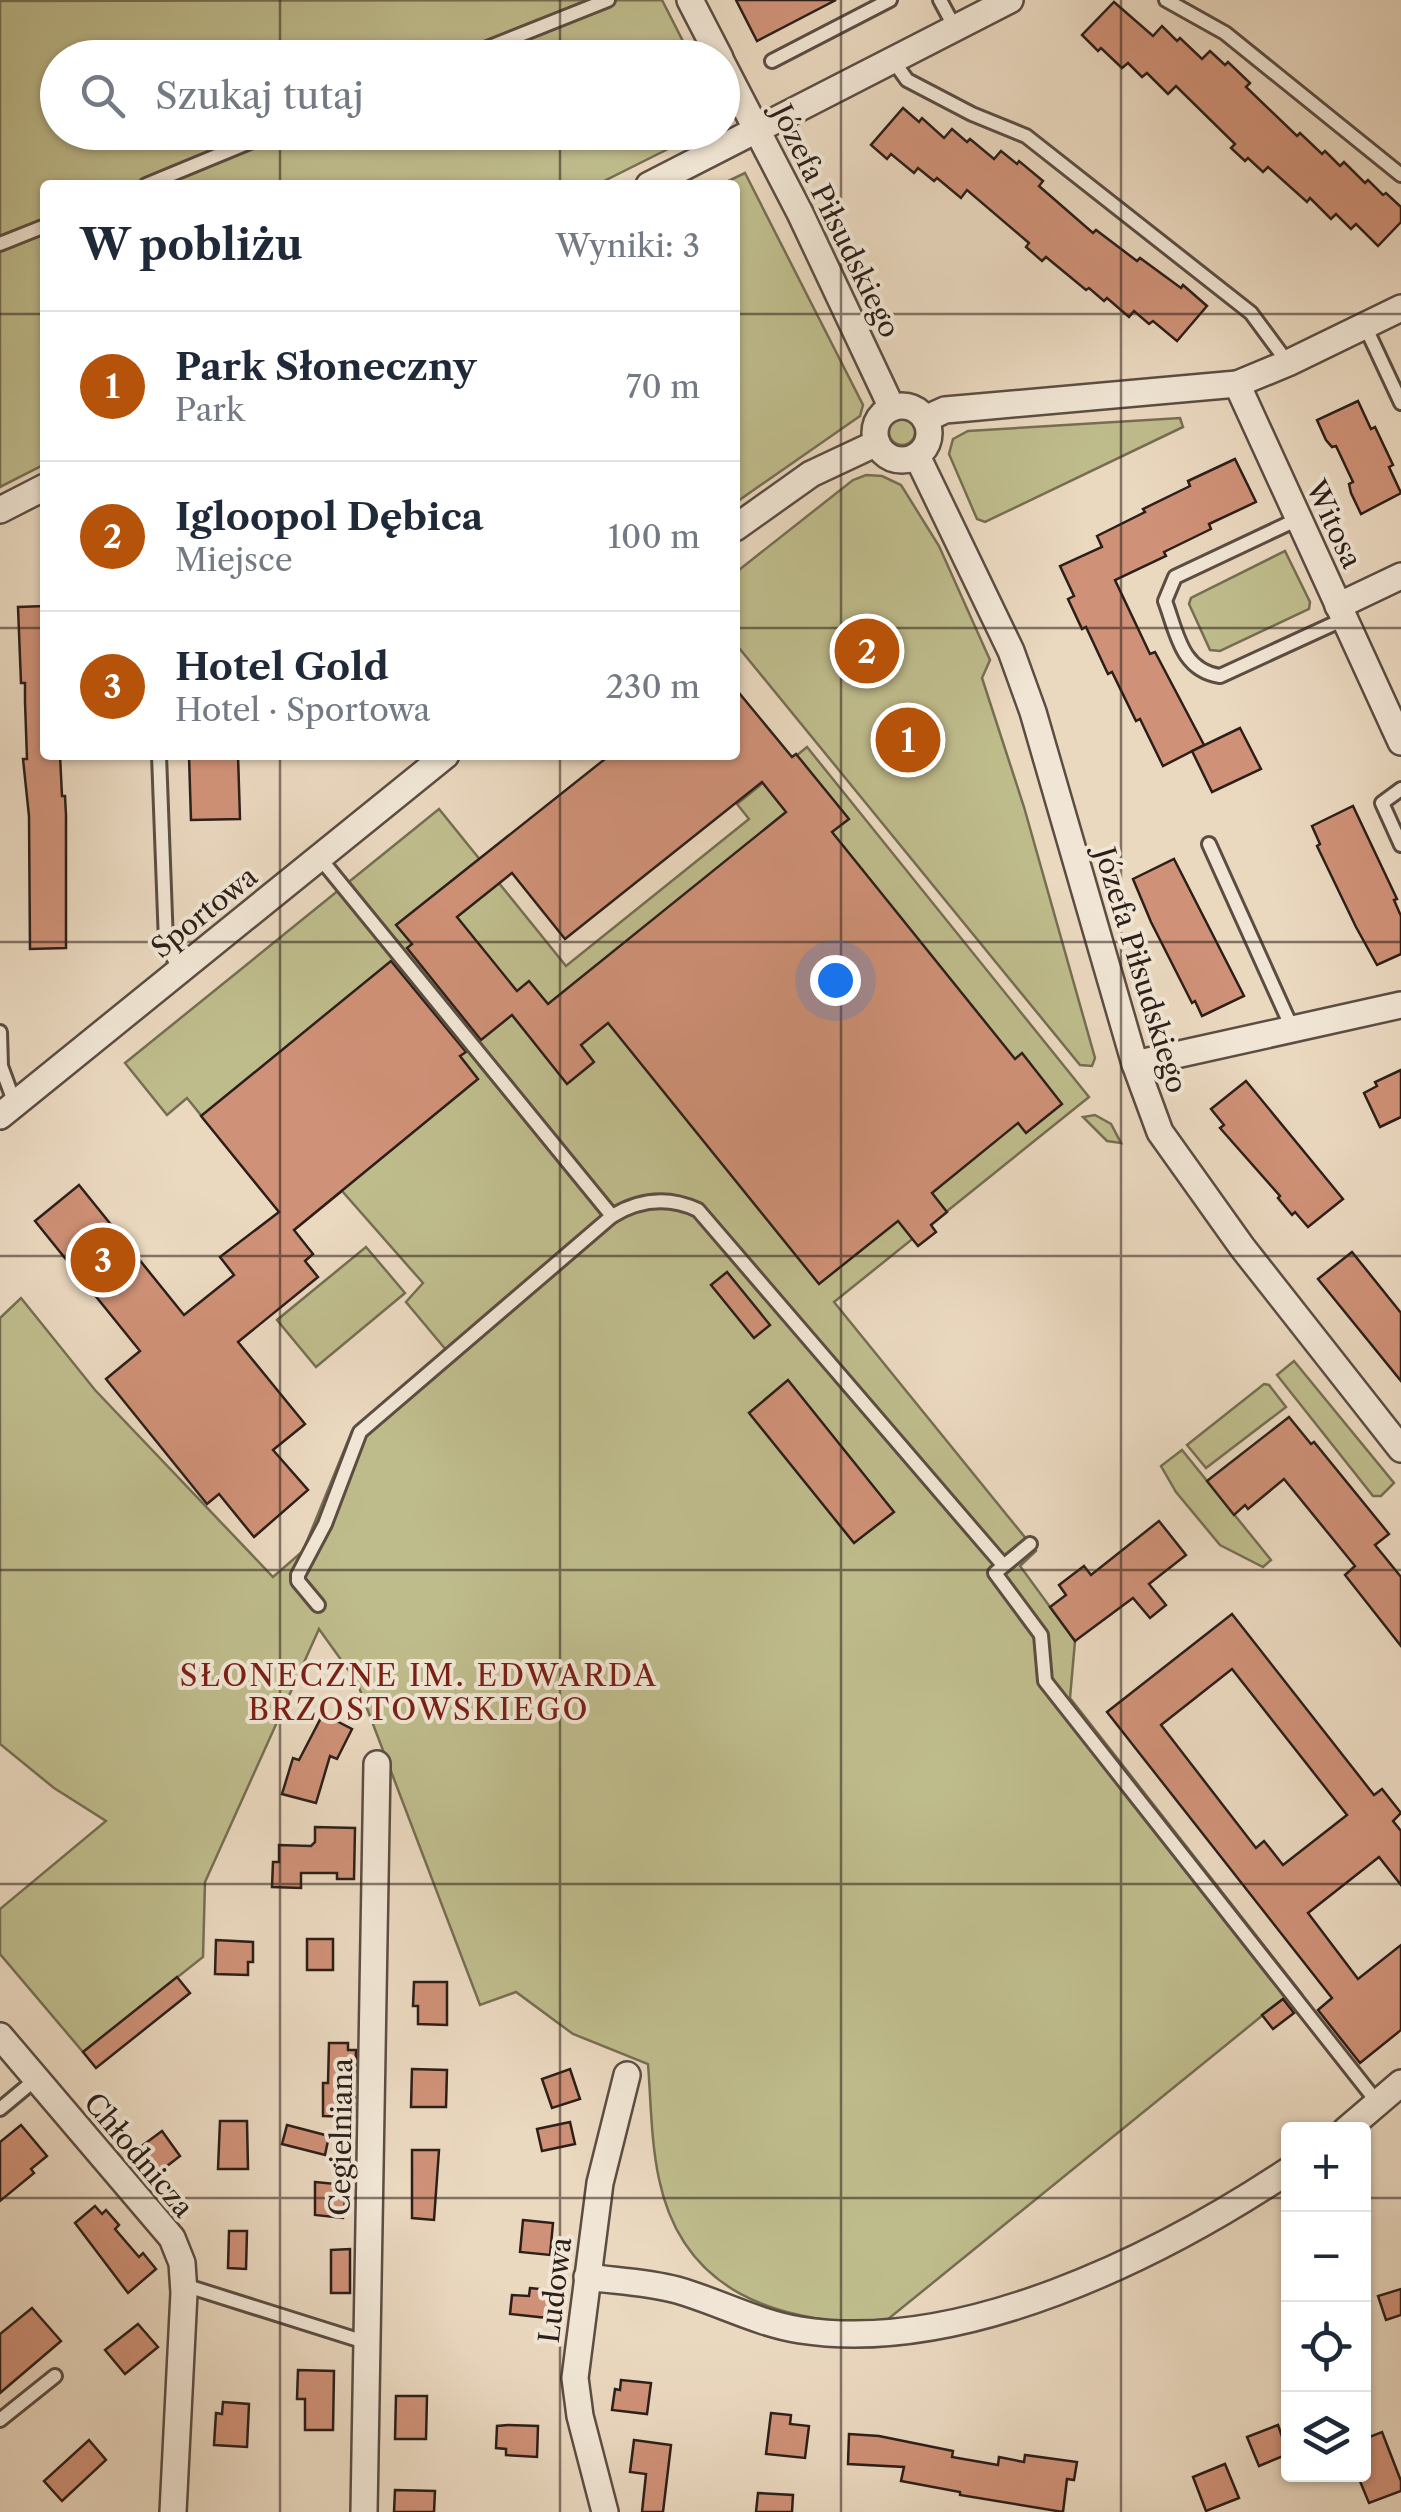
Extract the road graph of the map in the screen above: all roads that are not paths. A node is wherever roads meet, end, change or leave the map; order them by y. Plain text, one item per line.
1 (608, 0) edge
2 (690, 0) edge
3 (890, 0) edge
4 (940, 0) edge
5 (1010, 0) edge
6 (1166, 0) edge
7 (955, 28) junction
8 (507, 40) edge
9 (711, 40) edge
10 (892, 60) junction
11 (772, 61) dead end
12 (740, 96) edge
13 (758, 131) junction
14 (740, 140) edge
15 (231, 150) edge
16 (720, 150) edge
17 (1401, 175) edge
18 (158, 180) edge
19 (659, 180) edge
20 (40, 228) edge
21 (0, 244) edge
22 (1401, 308) edge
23 (1364, 326) junction
24 (1288, 363) junction
25 (1236, 384) junction
26 (1401, 403) edge
27 (892, 408) junction
28 (925, 419) junction
29 (877, 443) junction
30 (918, 456) junction
31 (40, 490) edge
32 (0, 510) edge
33 (1298, 519) junction
34 (740, 524) edge
35 (1401, 576) edge
36 (1341, 612) junction
37 (1401, 742) edge
38 (159, 760) edge
39 (440, 760) edge
40 (1401, 789) edge
41 (1209, 844) dead end
42 (1401, 845) edge
43 (319, 857) junction
44 (180, 971) junction
45 (1401, 1005) edge
46 (1292, 1028) junction
47 (0, 1032) edge
48 (1134, 1064) junction
49 (7, 1110) edge
50 (612, 1216) junction
51 (1401, 1448) edge
52 (1030, 1544) dead end
53 (1003, 1566) junction
54 (318, 1605) dead end
55 (378, 1764) dead end
56 (0, 2036) edge
57 (627, 2075) dead end
58 (36, 2079) junction
59 (1401, 2083) edge
60 (1378, 2102) junction
61 (0, 2110) edge
62 (1355, 2122) edge
63 (1281, 2176) edge
64 (588, 2277) junction
65 (184, 2285) junction
66 (368, 2343) junction
67 (55, 2376) dead end
68 (0, 2420) edge
69 (173, 2512) edge
70 (364, 2512) edge
71 (605, 2512) edge

1 - 8 lane
2 - 9 street, Józefa Piłsudskiego
3 - 11 lane
4 - 7 lane
5 - 7 street
6 - 17 lane
7 - 10 street
10 - 13 street
10 - 24 lane
12 - 13 street, Józefa Piłsudskiego
13 - 14 street
13 - 27 street, Józefa Piłsudskiego
15 - 18 lane
16 - 19 street
20 - 21 lane
22 - 23 street
23 - 24 street
23 - 26 lane
24 - 25 street
25 - 28 street
25 - 33 street, Witosa
27 - 28 street
27 - 29 street
28 - 30 street
29 - 30 street
29 - 34 street
30 - 48 street, Józefa Piłsudskiego
31 - 32 street
33 - 36 street, Witosa
33 - 36 lane
35 - 36 street
36 - 37 street, Witosa
38 - 44 lane
39 - 43 street, Sportowa
40 - 42 lane
41 - 46 lane
43 - 44 street, Sportowa
43 - 50 lane
44 - 49 street, Sportowa
45 - 46 street
46 - 48 street
47 - 49 lane
48 - 51 street, Józefa Piłsudskiego
50 - 53 lane
50 - 54 lane
52 - 53 lane
53 - 60 lane
55 - 66 street, Cegielniana
56 - 58 street, Chłodnicza
57 - 64 street, Ludowa
58 - 61 lane
58 - 65 street, Chłodnicza
59 - 60 street
60 - 62 street
63 - 64 street
64 - 71 street, Ludowa
65 - 66 lane
65 - 69 street, Chłodnicza
66 - 70 street, Cegielniana
67 - 68 lane

